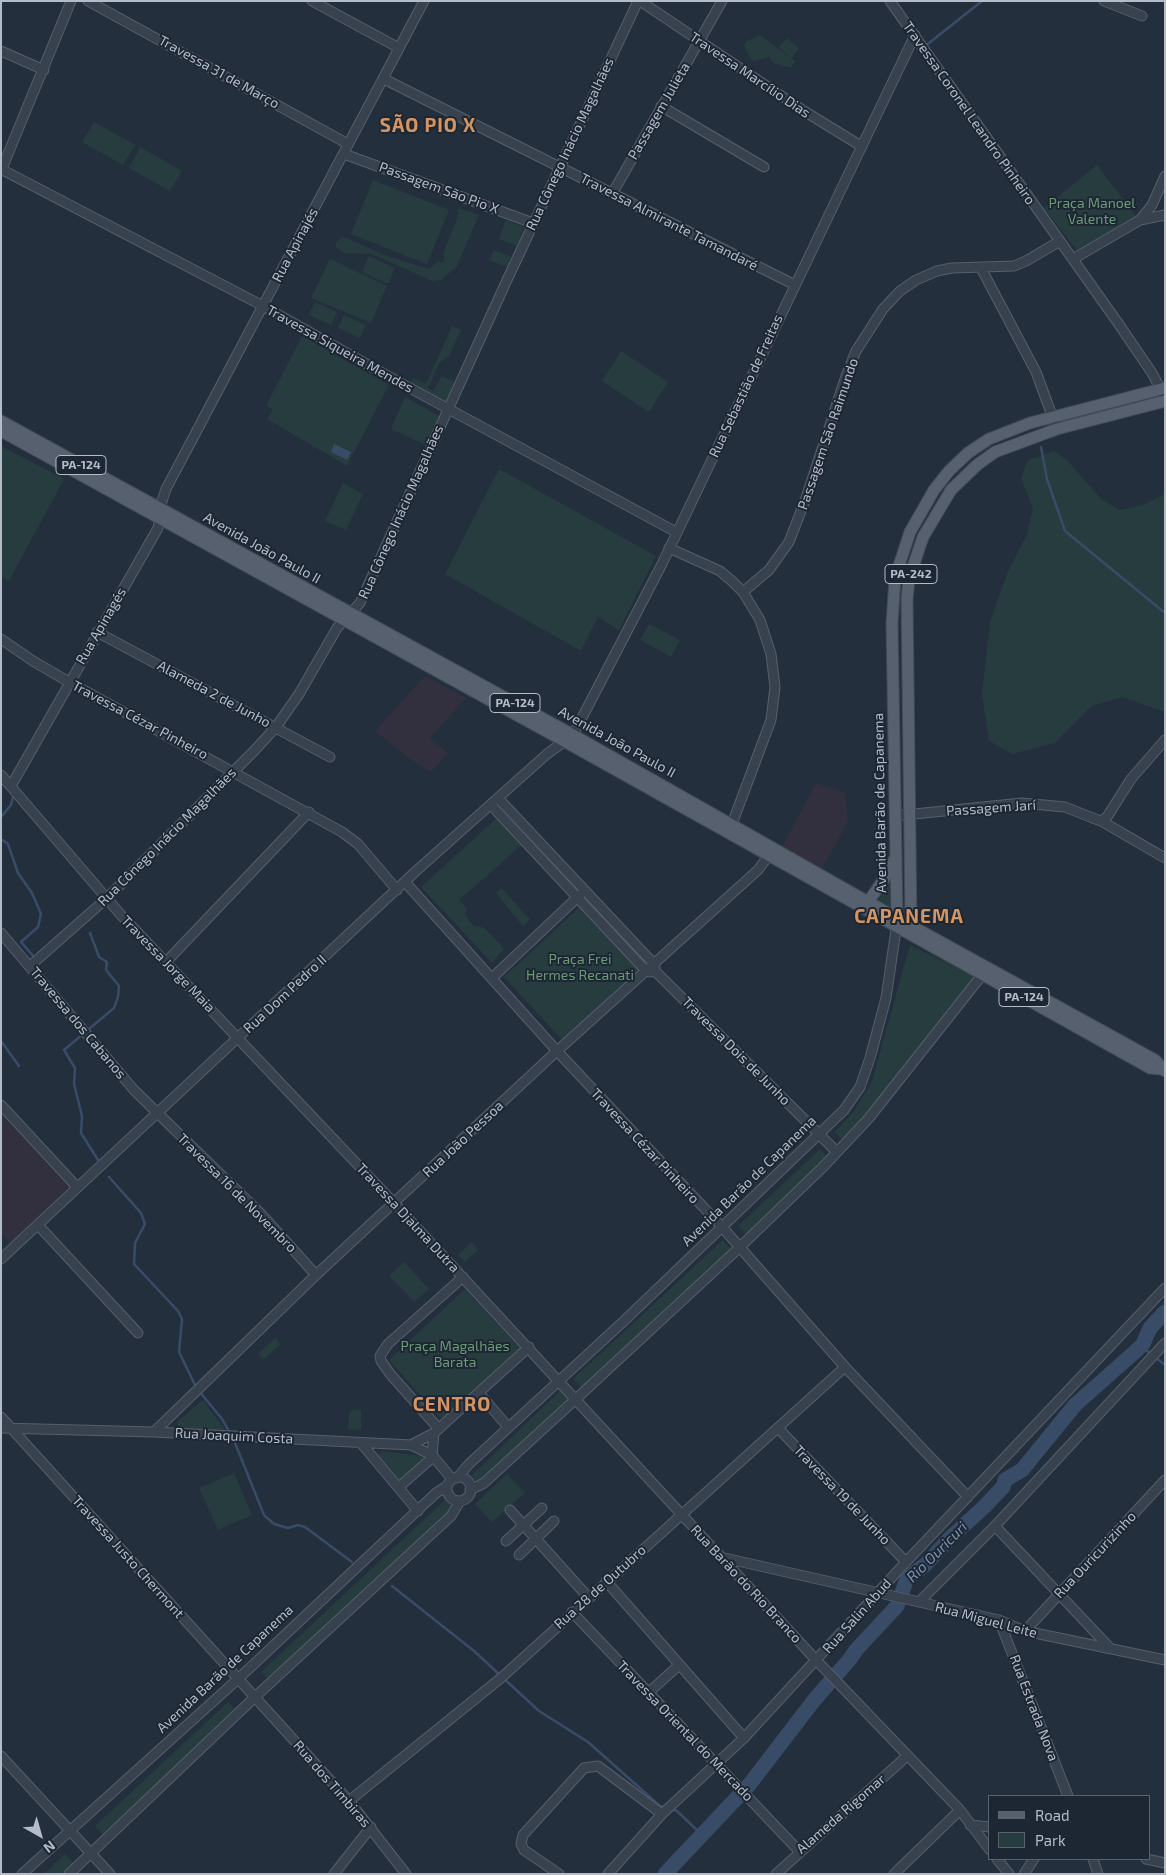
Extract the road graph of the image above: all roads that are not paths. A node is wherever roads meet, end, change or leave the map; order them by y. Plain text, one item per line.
1 (71, 1) edge
2 (88, 1) edge
3 (312, 1) edge
4 (424, 1) edge
5 (639, 1) edge
6 (722, 1) edge
7 (890, 1) edge
8 (1104, 1) edge
9 (1120, 4) edge
10 (1142, 16) dead end
11 (915, 35) junction
12 (699, 40) junction
13 (399, 48) junction
14 (1, 50) edge
15 (44, 70) junction
16 (384, 79) junction
17 (661, 106) junction
18 (348, 144) junction
19 (861, 146) junction
20 (344, 154) junction
21 (560, 166) junction
22 (764, 167) dead end
23 (1, 170) edge
24 (1165, 176) edge
25 (612, 194) junction
26 (1165, 214) edge
27 (1140, 220) junction
28 (534, 223) junction
29 (1060, 241) junction
30 (1073, 259) junction
31 (981, 268) junction
32 (794, 285) junction
33 (263, 306) junction
34 (1164, 394) edge
35 (448, 409) junction
36 (1054, 417) junction
37 (1, 421) edge
38 (1057, 429) junction
39 (1, 431) edge
40 (968, 453) junction
41 (976, 465) junction
42 (79, 469) junction
43 (160, 513) junction
44 (676, 532) junction
45 (669, 548) junction
46 (895, 578) junction
47 (909, 580) junction
48 (743, 592) junction
49 (348, 617) junction
50 (97, 632) junction
51 (1, 639) edge
52 (893, 660) junction
53 (906, 661) junction
54 (69, 682) junction
55 (276, 727) junction
56 (569, 738) junction
57 (1165, 740) edge
58 (330, 757) dead end
59 (235, 771) junction
60 (1, 775) edge
61 (11, 786) junction
62 (498, 798) junction
63 (491, 805) junction
64 (309, 812) junction
65 (909, 815) junction
66 (895, 816) junction
67 (1101, 821) junction
68 (732, 824) junction
69 (772, 852) junction
70 (895, 858) junction
71 (1165, 858) edge
72 (405, 882) junction
73 (397, 890) junction
74 (581, 895) junction
75 (107, 898) junction
76 (909, 903) junction
77 (865, 906) junction
78 (894, 923) junction
79 (911, 925) junction
80 (1, 933) edge
81 (166, 962) junction
82 (30, 966) junction
83 (655, 968) junction
84 (646, 971) junction
85 (985, 971) junction
86 (492, 978) junction
87 (238, 1037) junction
88 (557, 1052) junction
89 (1163, 1067) edge
90 (1, 1105) edge
91 (156, 1113) junction
92 (820, 1134) junction
93 (837, 1152) junction
94 (77, 1187) junction
95 (394, 1203) junction
96 (38, 1225) junction
97 (722, 1227) junction
98 (740, 1248) junction
99 (1, 1259) edge
100 (316, 1275) junction
101 (464, 1277) junction
102 (1165, 1288) edge
103 (138, 1333) dead end
104 (1165, 1343) edge
105 (529, 1347) junction
106 (845, 1367) junction
107 (560, 1380) junction
108 (479, 1393) junction
109 (577, 1398) junction
110 (1, 1417) edge
111 (508, 1427) junction
112 (1, 1428) edge
113 (11, 1428) junction
114 (778, 1428) junction
115 (436, 1431) junction
116 (154, 1432) junction
117 (361, 1442) junction
118 (410, 1445) junction
119 (432, 1456) junction
120 (1165, 1480) edge
121 (452, 1481) junction
122 (399, 1488) junction
123 (470, 1490) junction
124 (968, 1497) junction
125 (460, 1501) junction
126 (542, 1508) dead end
127 (510, 1510) dead end
128 (418, 1511) junction
129 (681, 1515) junction
130 (554, 1521) dead end
131 (524, 1525) junction
132 (994, 1526) junction
133 (536, 1539) junction
134 (506, 1541) dead end
135 (519, 1555) dead end
136 (720, 1557) junction
137 (906, 1562) junction
138 (606, 1581) junction
139 (877, 1593) junction
140 (1058, 1595) junction
141 (588, 1597) junction
142 (919, 1602) junction
143 (572, 1612) junction
144 (999, 1620) junction
145 (1025, 1631) junction
146 (1110, 1648) junction
147 (1165, 1660) edge
148 (817, 1661) junction
149 (678, 1666) junction
150 (238, 1679) junction
151 (648, 1693) junction
152 (255, 1697) junction
153 (744, 1738) junction
154 (1, 1756) edge
155 (907, 1756) junction
156 (715, 1764) junction
157 (1068, 1795) edge
158 (350, 1801) junction
159 (960, 1810) junction
160 (662, 1814) junction
161 (970, 1825) junction
162 (371, 1827) junction
163 (988, 1827) edge
164 (70, 1830) junction
165 (988, 1848) edge
166 (799, 1851) junction
167 (91, 1853) junction
168 (998, 1860) edge
169 (1033, 1860) edge
170 (1093, 1860) edge
171 (1151, 1860) edge
172 (1165, 1863) edge
173 (22, 1874) edge
174 (69, 1874) edge
175 (110, 1874) edge
176 (334, 1874) edge
177 (406, 1874) edge
178 (559, 1874) edge
179 (608, 1874) edge
180 (776, 1874) edge
181 (894, 1874) edge
182 (1009, 1874) edge
183 (1024, 1874) edge
184 (1098, 1874) edge

1 - 15 street
2 - 18 street, Travessa 31 de Março
3 - 13 street
4 - 13 street, Rua Apinajés
5 - 12 street, Travessa Marcílio Dias
5 - 21 street, Rua Cônego Inácio Magalhães
6 - 12 street, Passagem Julieta
7 - 11 street, Travessa Coronel Leandro Pinheiro
8 - 9 street
9 - 10 street
11 - 19 street, Rua Sebastião de Freitas
11 - 29 street, Travessa Coronel Leandro Pinheiro
12 - 17 street, Passagem Julieta
12 - 19 street, Travessa Marcílio Dias
13 - 16 street, Rua Apinajés
14 - 15 street
15 - 23 street
16 - 18 street, Rua Apinajés
16 - 21 street, Travessa Almirante Tamandaré
17 - 22 street
17 - 25 street, Passagem Julieta
18 - 20 street, Rua Apinajés
19 - 32 street, Rua Sebastião de Freitas
20 - 28 street, Passagem São Pio X
20 - 33 street, Rua Apinajés
21 - 25 street, Travessa Almirante Tamandaré
21 - 28 street, Rua Cônego Inácio Magalhães
23 - 33 street, Travessa Siqueira Mendes
24 - 27 street
25 - 32 street, Travessa Almirante Tamandaré
26 - 27 street
27 - 30 street
28 - 35 street, Rua Cônego Inácio Magalhães
29 - 30 street, Travessa Coronel Leandro Pinheiro
29 - 31 street, Passagem São Raimundo
30 - 34 street, Travessa Coronel Leandro Pinheiro
31 - 36 street
31 - 48 street, Passagem São Raimundo
32 - 44 street, Rua Sebastião de Freitas
33 - 35 street, Travessa Siqueira Mendes
33 - 43 street, Rua Apinajés
34 - 36 main road, Avenida Barão de Capanema / PA-242
34 - 38 main road, Avenida Barão de Capanema / PA-242
35 - 44 street, Travessa Siqueira Mendes
35 - 49 street, Rua Cônego Inácio Magalhães
36 - 38 street
36 - 40 main road, Avenida Barão de Capanema / PA-242
37 - 42 main road, Avenida João Paulo II / PA-124
38 - 41 main road, Avenida Barão de Capanema / PA-242
39 - 42 main road, Avenida João Paulo II / PA-124
40 - 41 main road
40 - 46 main road, Avenida Barão de Capanema / PA-242
41 - 47 main road, Avenida Barão de Capanema / PA-242
42 - 43 main road, Avenida João Paulo II / PA-124
43 - 49 main road, Avenida João Paulo II / PA-124
43 - 50 street, Rua Apinagés
44 - 45 street, Rua Sebastião de Freitas
45 - 48 street
45 - 56 street, Rua Sebastião de Freitas
46 - 47 main road
46 - 52 main road, Avenida Barão de Capanema / PA-242
47 - 53 main road, Avenida Barão de Capanema / PA-242
48 - 68 street
49 - 55 street, Rua Cônego Inácio Magalhães
49 - 56 main road, Avenida João Paulo II / PA-124
50 - 54 street, Rua Apinagés
50 - 55 street, Alameda 2 de Junho
51 - 54 street, Travessa Cézar Pinheiro
52 - 53 main road
52 - 66 main road, Avenida Barão de Capanema / PA-242
53 - 65 main road, Avenida Barão de Capanema / PA-242
54 - 59 street, Travessa Cézar Pinheiro
54 - 61 street, Rua Apinagés
55 - 58 street, Alameda 2 de Junho
55 - 59 street, Rua Cônego Inácio Magalhães
56 - 62 street, Rua Dom Pedro II
56 - 68 main road, Avenida João Paulo II / PA-124
56 - 69 main road, Avenida João Paulo II / PA-124
57 - 67 street
59 - 64 street, Travessa Cézar Pinheiro
59 - 75 street, Rua Cônego Inácio Magalhães
60 - 61 street, Travessa Jorge Maia
61 - 75 street, Travessa Jorge Maia
62 - 63 street, Rua Dom Pedro II
62 - 74 street, Travessa Dois de Junho
63 - 72 street, Rua Dom Pedro II
63 - 74 street, Travessa Dois de Junho
64 - 73 street, Travessa Cézar Pinheiro
64 - 81 street
65 - 66 street, Passagem Jarí
65 - 67 street, Passagem Jarí
65 - 76 main road, Avenida Barão de Capanema / PA-242
66 - 70 main road, Avenida Barão de Capanema / PA-242
67 - 71 street, Passagem Jarí
68 - 69 main road, Avenida João Paulo II / PA-124
69 - 77 main road, Avenida João Paulo II / PA-124
69 - 83 street, Rua João Pessoa
70 - 77 main road
70 - 78 main road, Avenida Barão de Capanema / PA-242
72 - 73 street, Rua Dom Pedro II
72 - 86 street, Travessa Cézar Pinheiro
73 - 87 street, Rua Dom Pedro II
74 - 83 street, Travessa Dois de Junho
74 - 84 street, Travessa Dois de Junho
74 - 86 street
75 - 81 street, Travessa Jorge Maia
75 - 82 street, Rua Cônego Inácio Magalhães
76 - 78 main road
76 - 79 main road, Avenida Barão de Capanema / PA-242
77 - 78 main road, Avenida João Paulo II / PA-124
78 - 79 main road, Avenida João Paulo II / PA-124
78 - 85 main road, Avenida João Paulo II / PA-124
78 - 92 street, Avenida Barão de Capanema
79 - 85 main road, Avenida João Paulo II / PA-124
80 - 82 street, Travessa dos Cabanos
81 - 87 street, Travessa Jorge Maia
82 - 91 street, Travessa dos Cabanos
83 - 84 street, Rua João Pessoa
83 - 92 street, Travessa Dois de Junho
84 - 88 street, Rua João Pessoa
85 - 89 main road, Avenida João Paulo II / PA-124
85 - 93 street
86 - 88 street, Travessa Cézar Pinheiro
87 - 91 street, Rua Dom Pedro II
87 - 95 street, Travessa Djalma Dutra
88 - 95 street, Rua João Pessoa
88 - 97 street, Travessa Cézar Pinheiro
90 - 94 street
91 - 94 street, Rua Dom Pedro II
91 - 100 street, Travessa 16 de Novembro
92 - 93 street, Travessa Dois de Junho
92 - 97 street, Avenida Barão de Capanema
93 - 98 street
94 - 96 street, Rua Dom Pedro II
95 - 100 street, Rua João Pessoa
95 - 101 street, Travessa Djalma Dutra
96 - 99 street, Rua Dom Pedro II
96 - 103 street
97 - 98 street, Travessa Cézar Pinheiro
97 - 107 street, Avenida Barão de Capanema
98 - 106 street, Travessa Cézar Pinheiro
98 - 109 street
100 - 116 street, Rua João Pessoa
101 - 105 street, Travessa Djalma Dutra
101 - 115 street
102 - 124 street, Rua Salin Abud
104 - 132 street
105 - 107 street, Travessa Djalma Dutra
105 - 108 street
106 - 114 street, Rua 28 de Outubro
106 - 124 street, Travessa Cézar Pinheiro
107 - 109 street, Travessa Djalma Dutra
107 - 111 street, Avenida Barão de Capanema
108 - 111 street
108 - 115 street
109 - 123 street
109 - 129 street, Rua Barão do Rio Branco
110 - 113 street, Travessa Justo Chermont
111 - 121 street, Avenida Barão de Capanema
112 - 113 street, Rua Joaquim Costa
113 - 116 street, Rua Joaquim Costa
113 - 150 street, Travessa Justo Chermont
114 - 129 street, Rua 28 de Outubro
114 - 137 street, Travessa 19 de Junho
115 - 118 street
115 - 119 street
116 - 117 street, Rua Joaquim Costa
117 - 118 street, Rua Joaquim Costa
117 - 122 street
118 - 119 street, Rua Joaquim Costa
119 - 121 street, Rua Joaquim Costa
119 - 122 street
120 - 140 street, Rua Ouricurizinho
121 - 123 street
121 - 125 street
121 - 128 street, Avenida Barão de Capanema
122 - 128 street
123 - 125 street
124 - 137 street, Rua Salin Abud
125 - 152 street
126 - 131 street
127 - 131 street
128 - 150 street, Avenida Barão de Capanema
129 - 136 street, Rua Barão do Rio Branco
129 - 138 street, Rua 28 de Outubro
130 - 133 street
131 - 133 street
131 - 134 street
132 - 140 street
132 - 142 street
133 - 135 street
133 - 141 street
136 - 139 street, Rua Miguel Leite
136 - 148 street, Rua Barão do Rio Branco
137 - 139 street, Rua Salin Abud
138 - 141 street, Rua 28 de Outubro
138 - 149 street
139 - 142 street, Rua Miguel Leite
139 - 148 street, Rua Salin Abud
140 - 145 street, Rua Ouricurizinho
140 - 146 street
141 - 143 street, Rua 28 de Outubro
142 - 144 street, Rua Miguel Leite
143 - 151 street, Travessa Oriental do Mercado
143 - 158 street, Rua 28 de Outubro
144 - 145 street, Rua Miguel Leite
144 - 157 street, Rua Estrada Nova
145 - 146 street, Rua Miguel Leite
146 - 147 street, Rua Miguel Leite
148 - 153 street, Rua Salin Abud
148 - 155 street, Rua Barão do Rio Branco
149 - 151 street
149 - 153 street
150 - 152 street, Travessa Justo Chermont
150 - 164 street, Avenida Barão de Capanema
151 - 156 street, Travessa Oriental do Mercado
152 - 158 street, Rua dos Timbiras
152 - 167 street
153 - 156 street, Rua Salin Abud
154 - 164 street
155 - 159 street, Rua Barão do Rio Branco
155 - 166 street, Alameda Rigomar
156 - 160 street, Rua Salin Abud
156 - 166 street, Travessa Oriental do Mercado
158 - 162 street, Rua dos Timbiras
159 - 161 street, Rua Barão do Rio Branco
159 - 181 street
160 - 178 street
160 - 179 street, Rua Salin Abud
161 - 163 street
161 - 165 street, Rua Barão do Rio Branco
162 - 176 street
162 - 177 street, Rua dos Timbiras
164 - 167 street
164 - 173 street, Avenida Barão de Capanema
166 - 180 street, Alameda Rigomar
167 - 174 street
167 - 175 street
168 - 182 street
169 - 183 street
170 - 184 street
171 - 172 street

